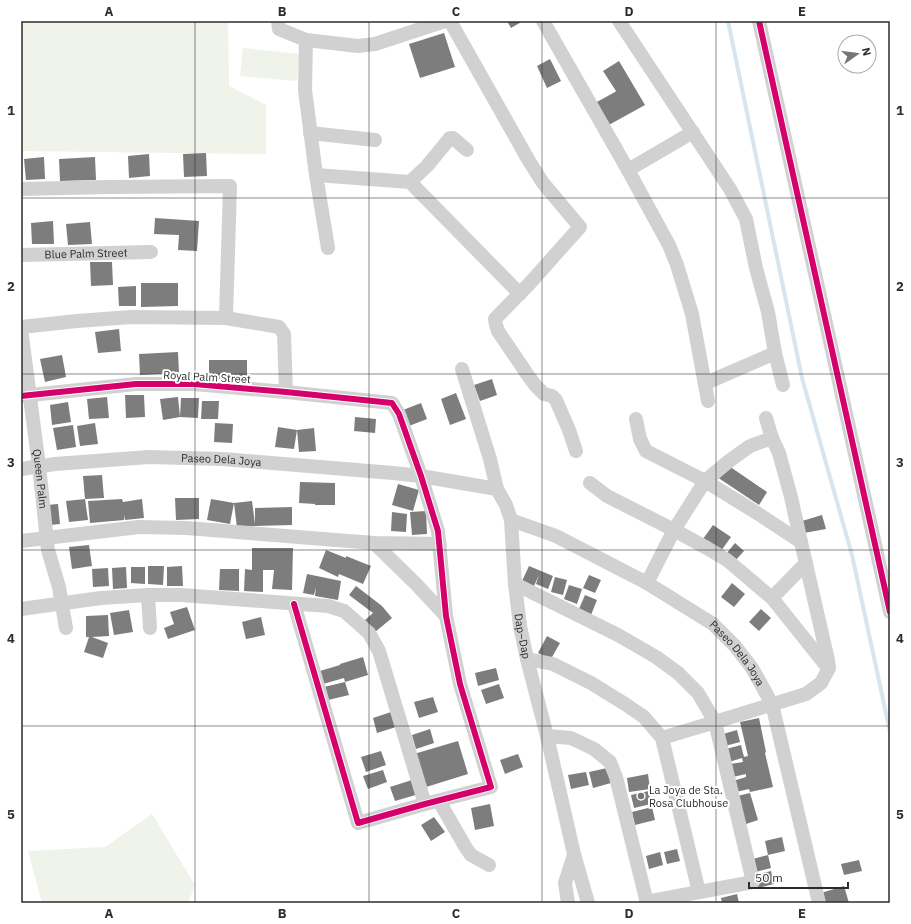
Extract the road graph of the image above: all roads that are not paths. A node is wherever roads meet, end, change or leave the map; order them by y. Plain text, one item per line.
1 (278, 21) edge
2 (445, 21) edge
3 (450, 21) edge
4 (543, 21) edge
5 (619, 21) edge
6 (759, 21) edge
7 (306, 40) junction
8 (310, 132) junction
9 (693, 132) junction
10 (375, 140) dead end
11 (467, 150) dead end
12 (628, 170) junction
13 (316, 175) junction
14 (410, 182) junction
15 (21, 189) edge
16 (328, 248) dead end
17 (151, 252) dead end
18 (21, 255) edge
19 (520, 294) junction
20 (226, 318) junction
21 (21, 328) edge
22 (775, 353) junction
23 (462, 369) dead end
24 (706, 383) junction
25 (783, 385) dead end
26 (286, 392) junction
27 (25, 395) edge
28 (708, 401) dead end
29 (766, 418) dead end
30 (636, 419) dead end
31 (772, 438) junction
32 (576, 451) dead end
33 (39, 466) junction
34 (21, 469) edge
35 (421, 476) junction
36 (705, 481) junction
37 (590, 483) dead end
38 (497, 489) junction
39 (511, 520) junction
40 (674, 530) junction
41 (46, 537) junction
42 (21, 541) edge
43 (801, 542) junction
44 (374, 543) junction
45 (440, 544) junction
46 (806, 563) junction
47 (646, 582) junction
48 (515, 584) junction
49 (148, 595) junction
50 (772, 598) junction
51 (62, 604) junction
52 (294, 604) junction
53 (21, 609) edge
54 (890, 612) edge
55 (446, 616) junction
56 (66, 628) dead end
57 (150, 628) dead end
58 (527, 659) junction
59 (829, 668) junction
60 (772, 704) junction
61 (715, 722) junction
62 (547, 736) junction
63 (662, 738) junction
64 (439, 801) junction
65 (424, 804) junction
66 (574, 854) junction
67 (490, 865) dead end
68 (700, 892) junction
69 (568, 903) edge
70 (588, 903) edge
71 (647, 903) edge
72 (819, 903) edge

1 - 7 street
2 - 7 street
3 - 19 street
4 - 12 street
5 - 9 street
6 - 54 street
7 - 8 street
8 - 10 street
8 - 13 street
9 - 12 street
9 - 22 street
11 - 14 street
12 - 24 street
13 - 14 street
13 - 16 street
14 - 19 street
15 - 20 street
17 - 18 street, Blue Palm Street
19 - 32 street
20 - 21 street
20 - 26 street
21 - 27 street, Queen Palm
22 - 24 street
22 - 25 street
23 - 38 street, Dap~Dap
24 - 28 street
26 - 27 street, Royal Palm Street
26 - 35 street, Royal Palm Street
27 - 33 street, Queen Palm
29 - 31 street
30 - 36 street
31 - 36 street
31 - 43 street
33 - 34 street, Paseo Dela Joya
33 - 35 street, Paseo Dela Joya
33 - 41 street, Queen Palm
35 - 38 street, Paseo Dela Joya
35 - 45 street
36 - 40 street
36 - 43 street
37 - 40 street
38 - 39 street, Dap~Dap
39 - 47 street, Paseo Dela Joya
39 - 48 street, Dap~Dap
40 - 47 street
40 - 50 street
41 - 42 street
41 - 44 street
41 - 51 street, Queen Palm
43 - 46 street
44 - 45 street
44 - 55 street
45 - 55 street
46 - 50 street
46 - 59 street
47 - 60 street, Paseo Dela Joya
48 - 58 street, Dap~Dap
48 - 61 street
49 - 51 street
49 - 52 street
49 - 57 street
50 - 59 street
51 - 53 street
51 - 56 street, Queen Palm
52 - 65 street
52 - 65 street
55 - 64 street
58 - 62 street, Dap~Dap
58 - 63 street
59 - 60 street
60 - 61 street
60 - 72 street, Paseo Dela Joya
61 - 63 street
61 - 68 street
62 - 66 street, Dap~Dap
62 - 71 street
63 - 68 street
64 - 65 street
64 - 67 street
66 - 69 street
66 - 70 street, Dap~Dap
68 - 71 street

